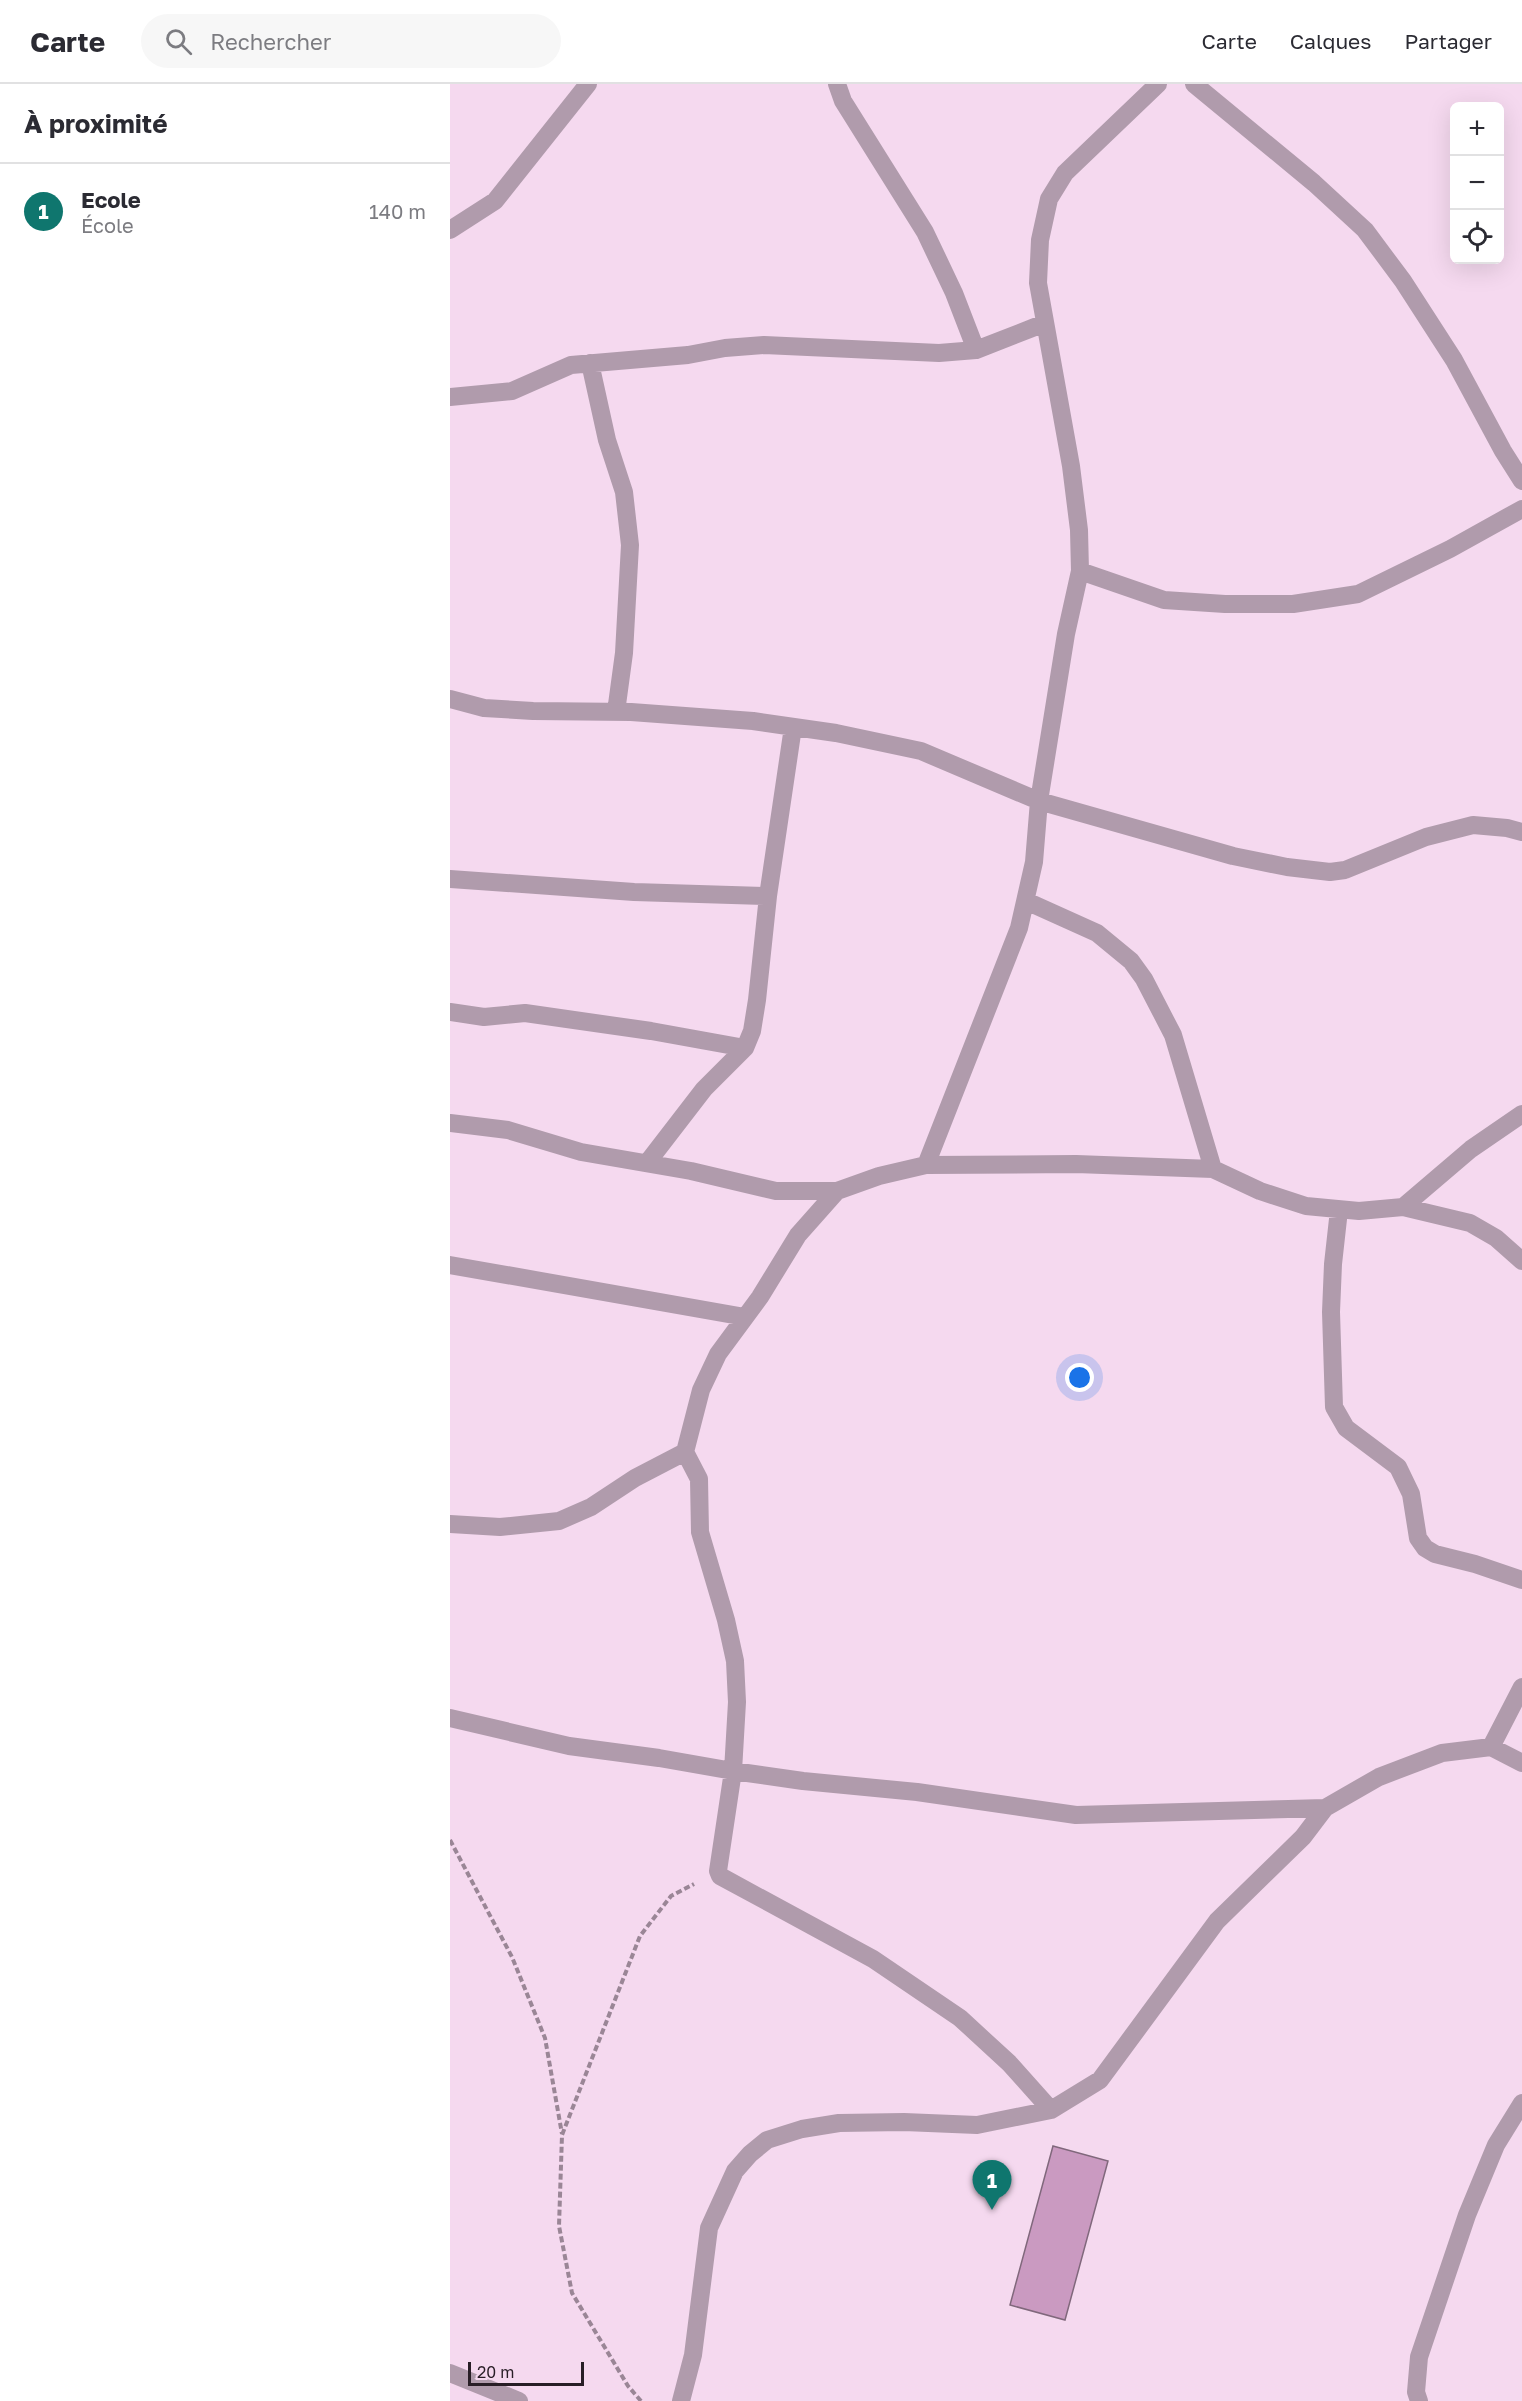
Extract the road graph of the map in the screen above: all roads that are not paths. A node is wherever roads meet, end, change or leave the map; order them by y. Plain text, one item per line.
1 (588, 84) edge
2 (837, 84) edge
3 (1158, 84) edge
4 (1194, 84) edge
5 (450, 230) edge
6 (1045, 323) junction
7 (976, 350) junction
8 (590, 363) junction
9 (450, 396) edge
10 (1522, 481) edge
11 (1522, 509) edge
12 (1080, 571) junction
13 (450, 699) edge
14 (616, 712) junction
15 (793, 727) junction
16 (1039, 801) junction
17 (1522, 832) edge
18 (450, 879) edge
19 (768, 896) junction
20 (1026, 901) junction
21 (450, 1012) edge
22 (745, 1048) junction
23 (1522, 1114) edge
24 (450, 1123) edge
25 (647, 1163) junction
26 (926, 1165) junction
27 (1213, 1169) junction
28 (837, 1191) junction
29 (1403, 1207) junction
30 (1339, 1210) junction
31 (1522, 1261) edge
32 (450, 1264) edge
33 (745, 1317) junction
34 (685, 1452) junction
35 (451, 1522) edge
36 (1522, 1580) edge
37 (1522, 1687) edge
38 (450, 1718) edge
39 (1491, 1747) junction
40 (1522, 1763) edge
41 (734, 1772) junction
42 (1325, 1808) junction
43 (1522, 2103) edge
44 (1051, 2110) junction
45 (450, 2373) edge
46 (519, 2401) edge
47 (681, 2401) edge
48 (1419, 2401) edge

1 - 5 street
2 - 7 street
3 - 6 street
4 - 10 street
6 - 7 street
6 - 12 street
7 - 8 street
8 - 9 street
8 - 14 street
11 - 12 street
12 - 16 street
13 - 14 street
14 - 15 street
15 - 16 street
15 - 19 street
16 - 17 street
16 - 20 street
18 - 19 street
19 - 22 street
20 - 26 street
20 - 27 street
21 - 22 street
22 - 25 street
23 - 29 street
24 - 25 street
25 - 28 street
26 - 27 street
26 - 28 street
27 - 30 street
28 - 33 street
29 - 30 street
29 - 31 street
30 - 36 street
32 - 33 street
33 - 34 street
34 - 35 street
34 - 41 street
37 - 39 street
38 - 41 street
39 - 40 street
39 - 42 street
41 - 42 street
41 - 44 street
42 - 44 street
43 - 48 street
44 - 47 street
45 - 46 street

